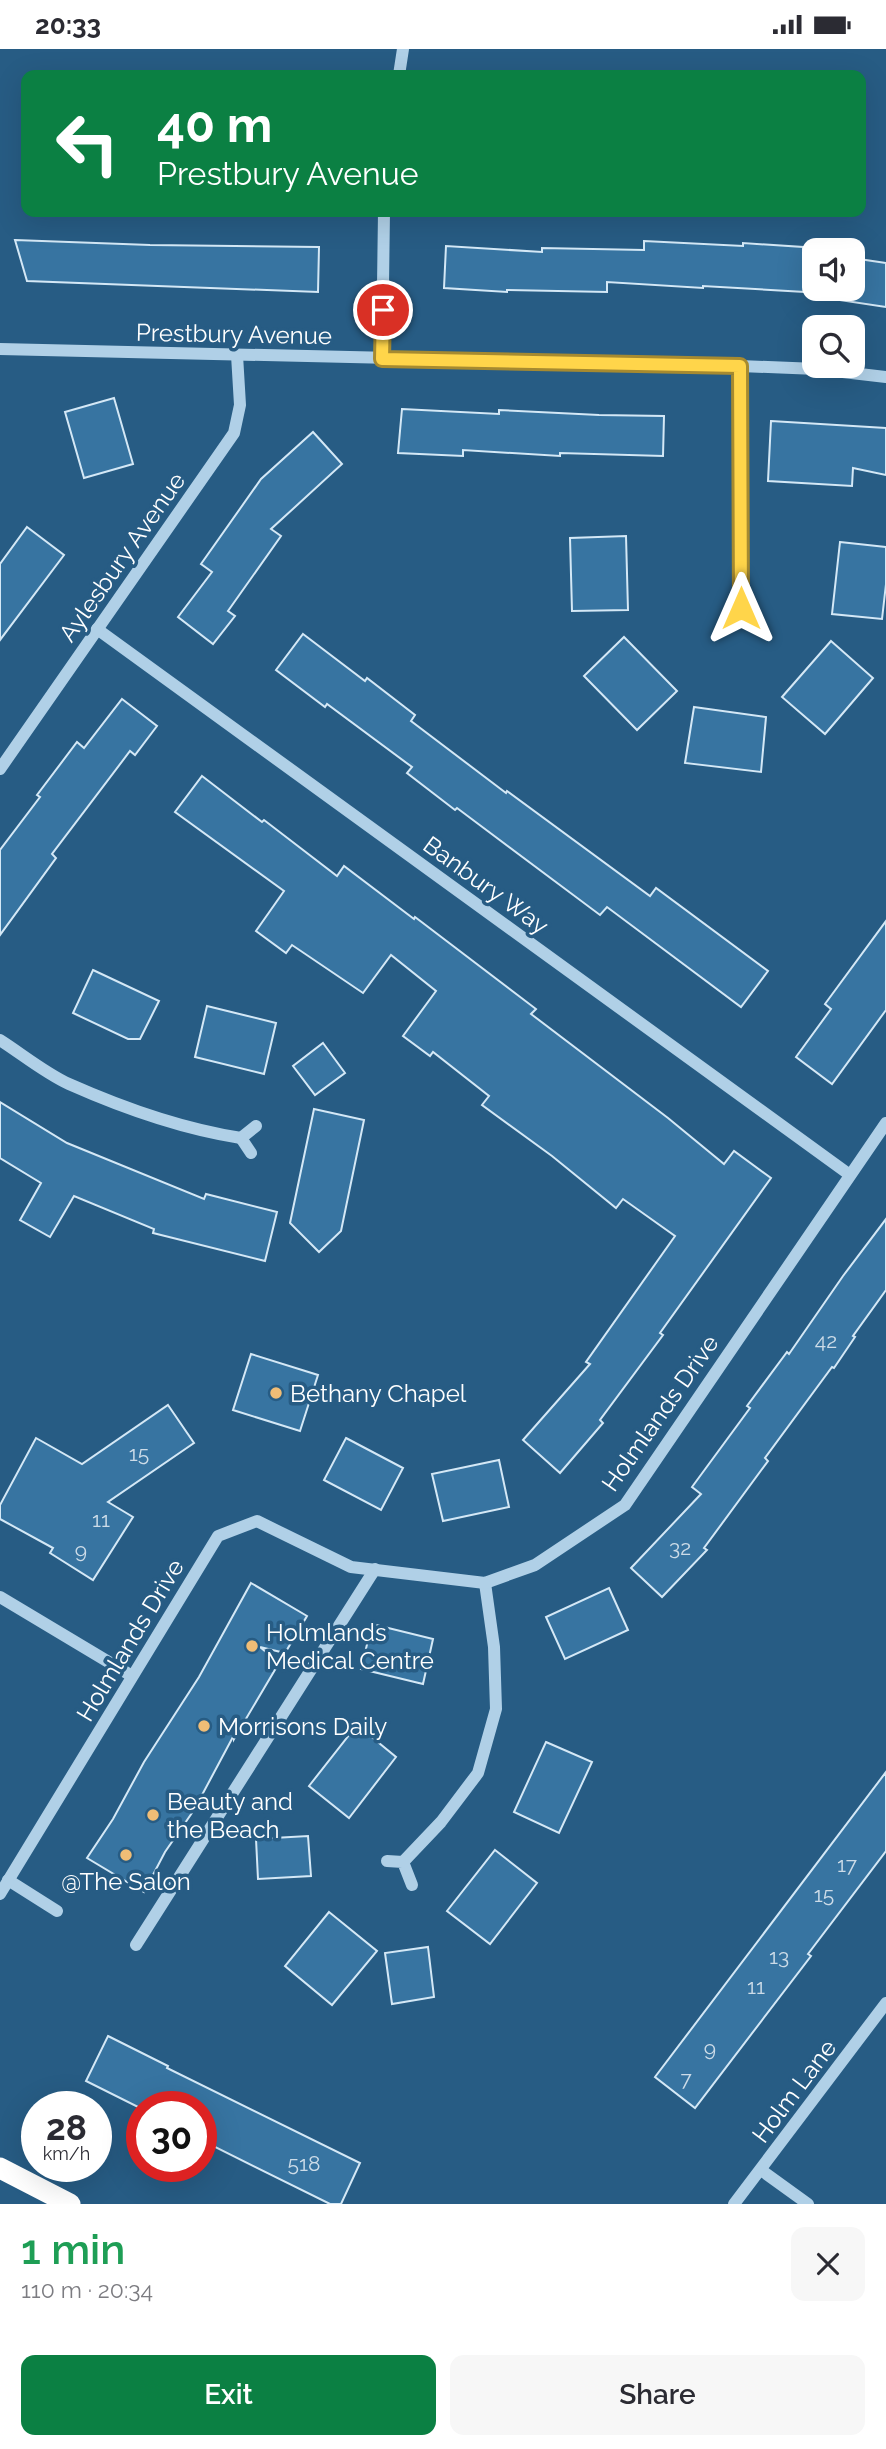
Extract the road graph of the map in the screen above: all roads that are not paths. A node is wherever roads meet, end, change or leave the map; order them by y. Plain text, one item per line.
1 (403, 49) edge
2 (400, 70) edge
3 (384, 217) edge
4 (0, 349) edge
5 (237, 355) junction
6 (382, 359) junction
7 (740, 366) junction
8 (886, 377) edge
9 (741, 608) dead end
10 (97, 629) junction
11 (0, 769) edge
12 (0, 1040) edge
13 (886, 1123) edge
14 (256, 1126) dead end
15 (240, 1138) junction
16 (251, 1153) dead end
17 (850, 1175) junction
18 (375, 1569) junction
19 (485, 1583) junction
20 (0, 1597) edge
21 (132, 1677) junction
22 (387, 1861) dead end
23 (403, 1862) junction
24 (8, 1880) junction
25 (412, 1885) dead end
26 (0, 1894) edge
27 (58, 1911) dead end
28 (136, 1945) dead end
29 (886, 2003) edge
30 (0, 2168) edge
31 (761, 2170) junction
32 (70, 2204) edge
33 (734, 2204) edge
34 (808, 2204) edge

1 - 2 street
3 - 6 street
4 - 5 street, Prestbury Avenue
5 - 6 street, Prestbury Avenue
5 - 10 street, Aylesbury Avenue
6 - 7 street, Prestbury Avenue
7 - 8 street, Prestbury Avenue
7 - 9 street
10 - 11 street, Aylesbury Avenue
10 - 17 street, Banbury Way
12 - 15 street
13 - 17 street, Holmlands Drive
14 - 15 street
15 - 16 street
17 - 19 street, Holmlands Drive
18 - 19 street, Holmlands Drive
18 - 21 street, Holmlands Drive
18 - 28 street
19 - 23 street
20 - 21 street
21 - 24 street, Holmlands Drive
22 - 23 street
23 - 25 street
24 - 26 street, Holmlands Drive
24 - 27 street
29 - 31 street, Holm Lane
30 - 32 highway
31 - 33 street, Holm Lane
31 - 34 street

